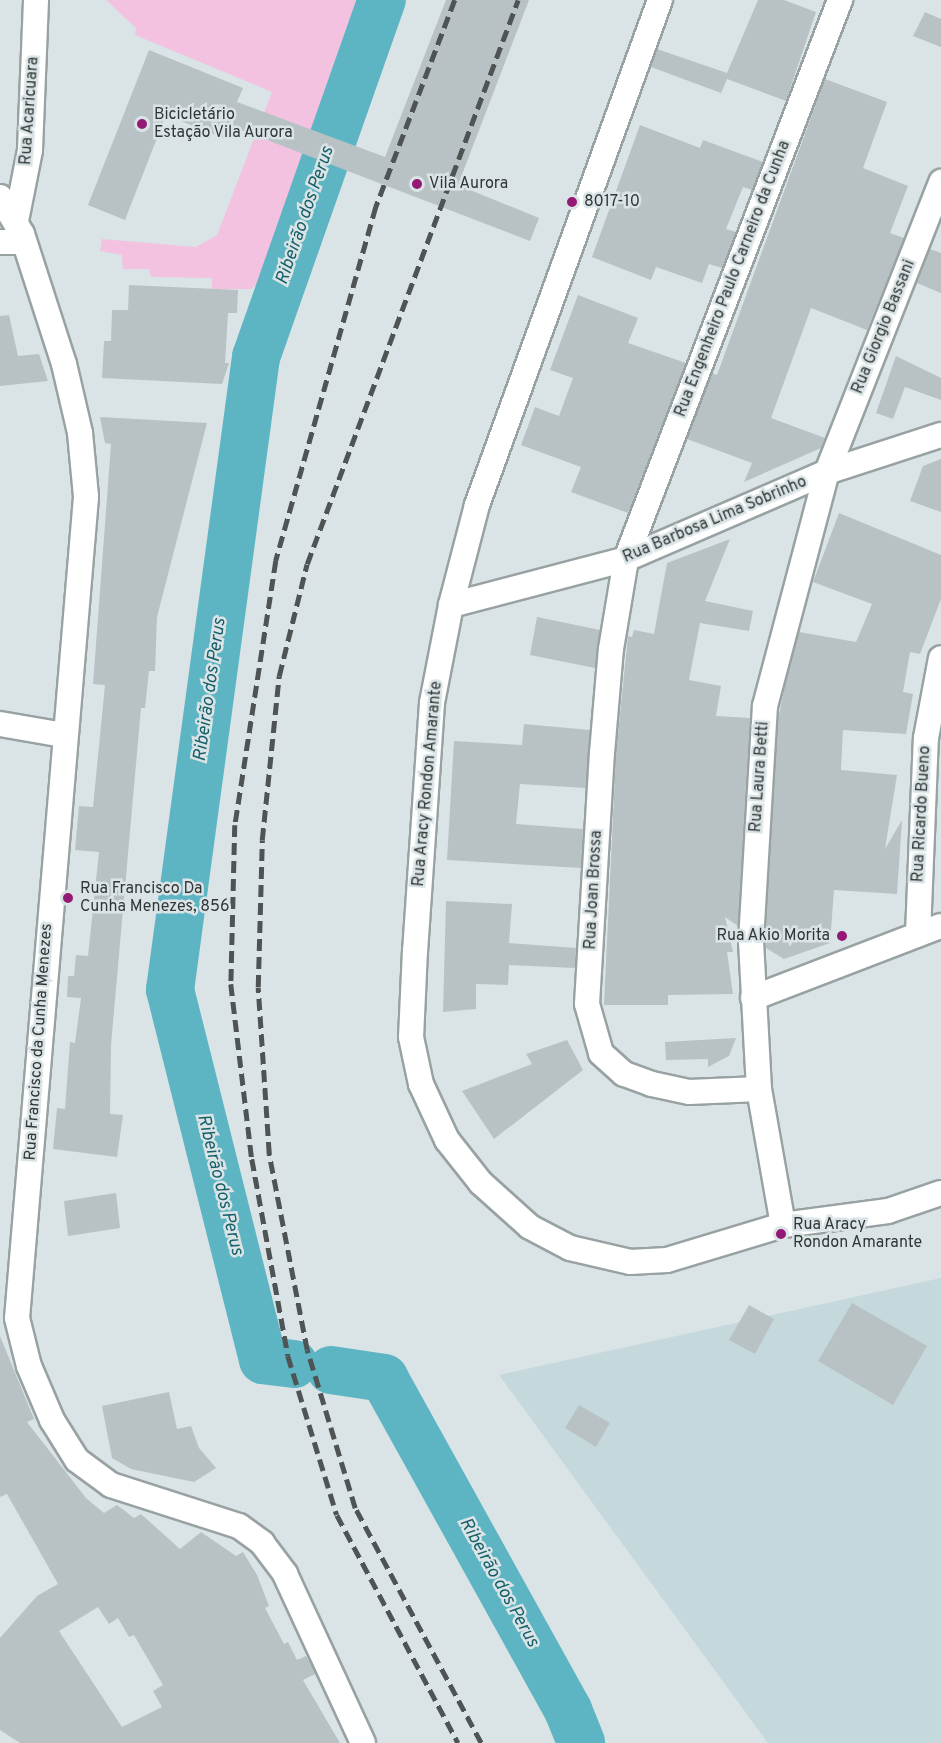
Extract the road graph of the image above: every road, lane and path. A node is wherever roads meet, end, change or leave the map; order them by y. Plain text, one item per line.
1 (36, 0) edge
2 (660, 0) edge
3 (840, 0) edge
4 (941, 182) edge
5 (0, 197) edge
6 (13, 235) edge
7 (941, 435) edge
8 (827, 472) junction
9 (626, 559) junction
10 (451, 605) junction
11 (941, 658) edge
12 (0, 724) edge
13 (64, 735) junction
14 (941, 926) edge
15 (918, 934) junction
16 (753, 998) junction
17 (759, 1089) junction
18 (941, 1193) edge
19 (783, 1226) junction
20 (363, 1743) edge

1 - 6 street, Rua Acaricuara
2 - 10 street, Rua Aracy Rondon Amarante
3 - 9 street, Rua Engenheiro Paulo Carneiro da Cunha
4 - 8 street, Rua Giorgio Bassani
5 - 6 street, Rua Francisco da Cunha Menezes
6 - 13 street, Rua Francisco da Cunha Menezes
7 - 8 street, Rua Barbosa Lima Sobrinho
8 - 9 street, Rua Barbosa Lima Sobrinho
8 - 16 street, Rua Laura Betti
9 - 10 street, Rua Barbosa Lima Sobrinho
9 - 17 street, Rua Joan Brossa
10 - 19 street, Rua Aracy Rondon Amarante
11 - 15 street, Rua Ricardo Bueno
12 - 13 street
13 - 20 street, Rua Francisco da Cunha Menezes
14 - 15 street
15 - 16 street
16 - 17 street, Rua Laura Betti
17 - 19 street
18 - 19 street, Rua Aracy Rondon Amarante

